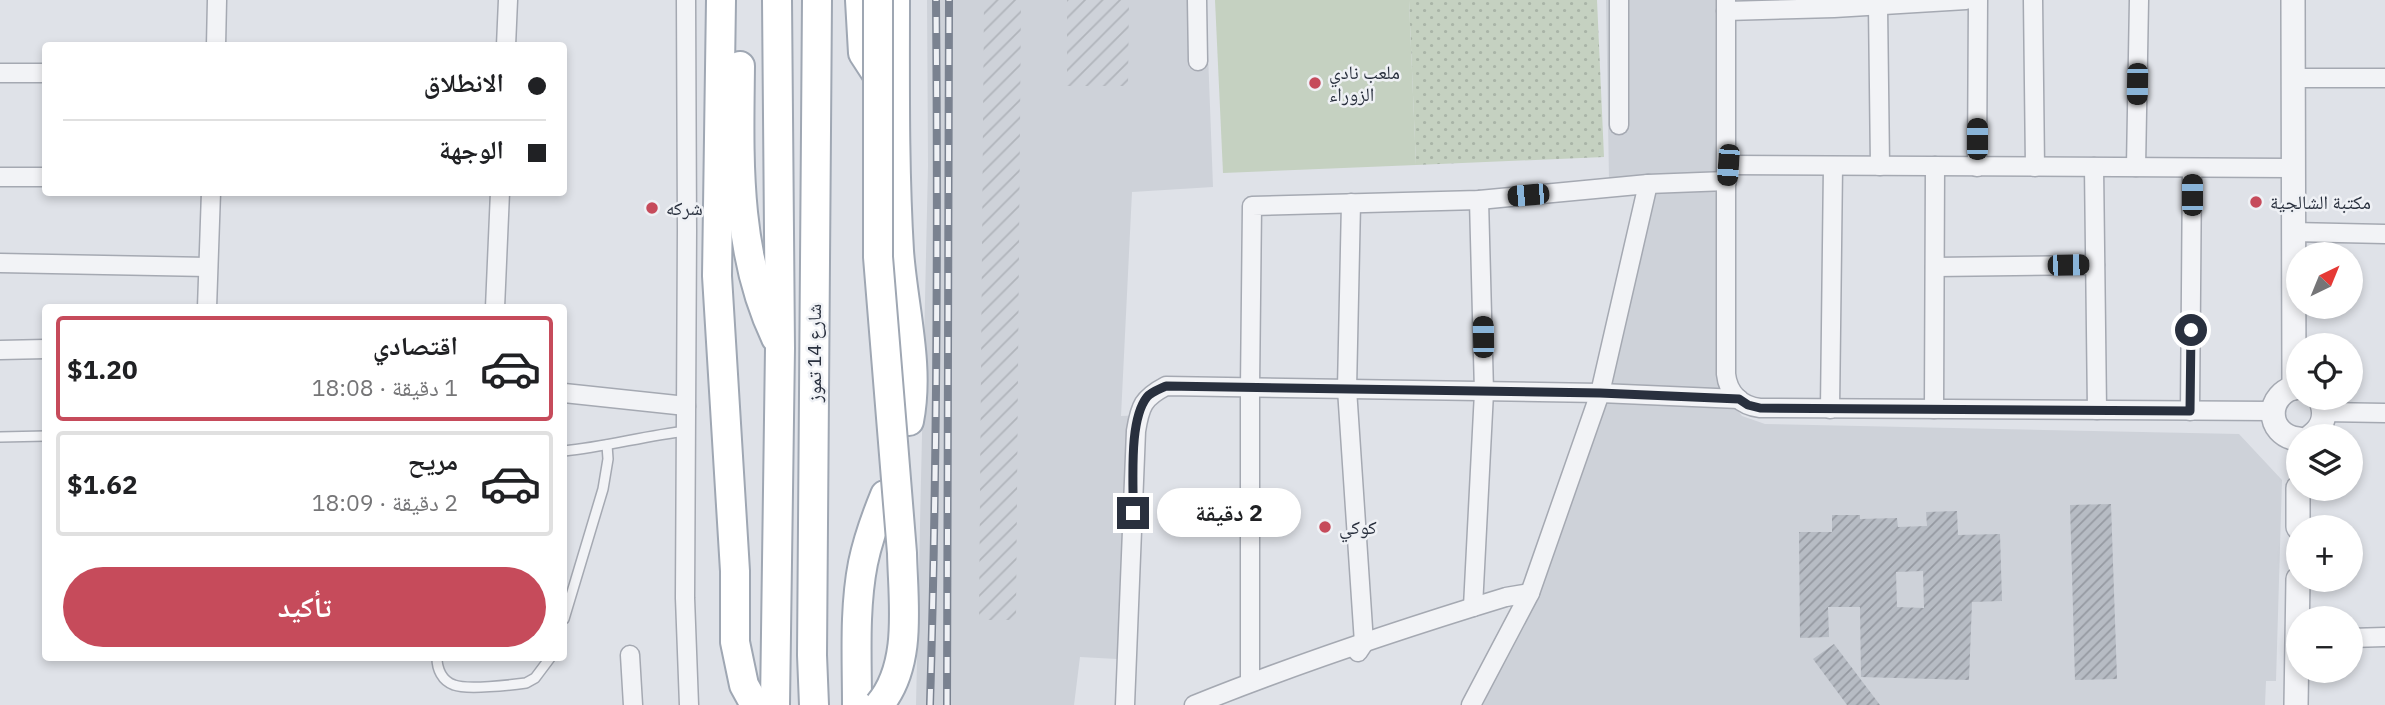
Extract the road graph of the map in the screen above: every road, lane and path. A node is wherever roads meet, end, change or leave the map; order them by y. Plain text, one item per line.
1 (217, 0) edge
2 (508, 0) edge
3 (686, 0) edge
4 (705, 0) edge
5 (721, 0) edge
6 (740, 0) edge
7 (777, 0) edge
8 (817, 0) edge
9 (860, 0) edge
10 (878, 0) edge
11 (895, 0) edge
12 (912, 0) edge
13 (1197, 0) edge
14 (1619, 0) edge
15 (1966, 0) edge
16 (1978, 0) edge
17 (2033, 0) edge
18 (2139, 0) edge
19 (2293, 0) edge
20 (1929, 1) edge
21 (1834, 4) edge
22 (1726, 5) edge
23 (1878, 6) junction
24 (216, 42) edge
25 (506, 42) edge
26 (1198, 61) dead end
27 (0, 73) edge
28 (42, 73) edge
29 (878, 76) junction
30 (2293, 78) junction
31 (2385, 78) edge
32 (721, 80) junction
33 (1619, 125) dead end
34 (1833, 166) junction
35 (1880, 166) junction
36 (1935, 166) junction
37 (1977, 167) junction
38 (2035, 167) junction
39 (2094, 167) junction
40 (2136, 167) junction
41 (2192, 167) junction
42 (2293, 168) junction
43 (1727, 173) junction
44 (0, 177) edge
45 (42, 177) edge
46 (1648, 184) junction
47 (211, 196) edge
48 (500, 196) edge
49 (1479, 200) junction
50 (1351, 203) junction
51 (2293, 232) junction
52 (2385, 234) edge
53 (0, 263) edge
54 (2095, 265) junction
55 (208, 267) junction
56 (1935, 267) junction
57 (207, 304) edge
58 (495, 304) edge
59 (908, 333) junction
60 (2295, 333) edge
61 (780, 348) junction
62 (42, 349) edge
63 (0, 350) edge
64 (1250, 387) junction
65 (1347, 389) junction
66 (1485, 392) junction
67 (2286, 392) edge
68 (567, 393) edge
69 (1600, 393) junction
70 (1739, 399) junction
71 (686, 406) junction
72 (1830, 409) junction
73 (1934, 409) junction
74 (2096, 410) junction
75 (2361, 410) edge
76 (2190, 411) junction
77 (2273, 411) junction
78 (2385, 413) edge
79 (909, 421) dead end
80 (687, 431) junction
81 (42, 436) edge
82 (2286, 436) edge
83 (0, 437) edge
84 (607, 445) junction
85 (567, 451) edge
86 (885, 495) dead end
87 (1530, 593) junction
88 (1473, 607) junction
89 (567, 609) edge
90 (2385, 637) edge
91 (2363, 638) edge
92 (1361, 648) junction
93 (631, 655) dead end
94 (437, 661) edge
95 (548, 661) edge
96 (1250, 682) junction
97 (2297, 683) edge
98 (633, 705) edge
99 (689, 705) edge
100 (755, 705) edge
101 (775, 705) edge
102 (814, 705) edge
103 (857, 705) edge
104 (879, 705) edge
105 (1125, 705) edge
106 (1194, 705) edge
107 (1471, 705) edge
108 (2296, 705) edge

1 - 24 street
2 - 25 street
3 - 71 street
4 - 32 main road
5 - 32 main road
6 - 61 main road
7 - 61 main road, شارع 14 تموز
8 - 102 main road, شارع 14 تموز
9 - 29 main road
10 - 29 main road, bridge
11 - 59 main road
12 - 59 main road
13 - 26 street
14 - 33 street
15 - 20 street
16 - 37 street
17 - 38 street
18 - 40 street
19 - 30 street
20 - 23 street
21 - 22 street
21 - 23 street
22 - 43 street
23 - 35 street
27 - 28 street
29 - 104 main road, bridge
30 - 31 street
30 - 42 street
32 - 100 main road
34 - 35 street
34 - 43 street
34 - 72 street
35 - 36 street
36 - 37 street
36 - 56 street
37 - 38 street
38 - 39 street
39 - 40 street
39 - 54 street
40 - 41 street
41 - 42 street
41 - 76 street
42 - 51 street
43 - 46 street
43 - 70 street
44 - 45 street
46 - 49 street
46 - 69 street
47 - 55 street
48 - 58 street
49 - 50 street
49 - 66 street
50 - 64 street
50 - 65 street
51 - 52 street
51 - 60 street
53 - 55 street
54 - 56 street
54 - 74 street
55 - 57 street
56 - 73 street
59 - 79 main road
61 - 101 main road, شارع 14 تموز
62 - 63 street
64 - 65 street
64 - 96 street
64 - 105 street
65 - 66 street
65 - 92 street
66 - 69 street
66 - 88 street
67 - 77 street
68 - 71 street
69 - 70 street
69 - 87 street
70 - 72 street
71 - 80 street
72 - 73 street
73 - 74 street
74 - 76 street
75 - 78 street
76 - 77 street
77 - 82 street
80 - 84 lane
80 - 99 street
81 - 83 lane
84 - 85 lane
84 - 89 lane
86 - 103 main road
87 - 88 street
87 - 107 street
88 - 92 street
90 - 91 street
92 - 96 street
93 - 98 street
94 - 95 lane
96 - 106 street
97 - 108 street

